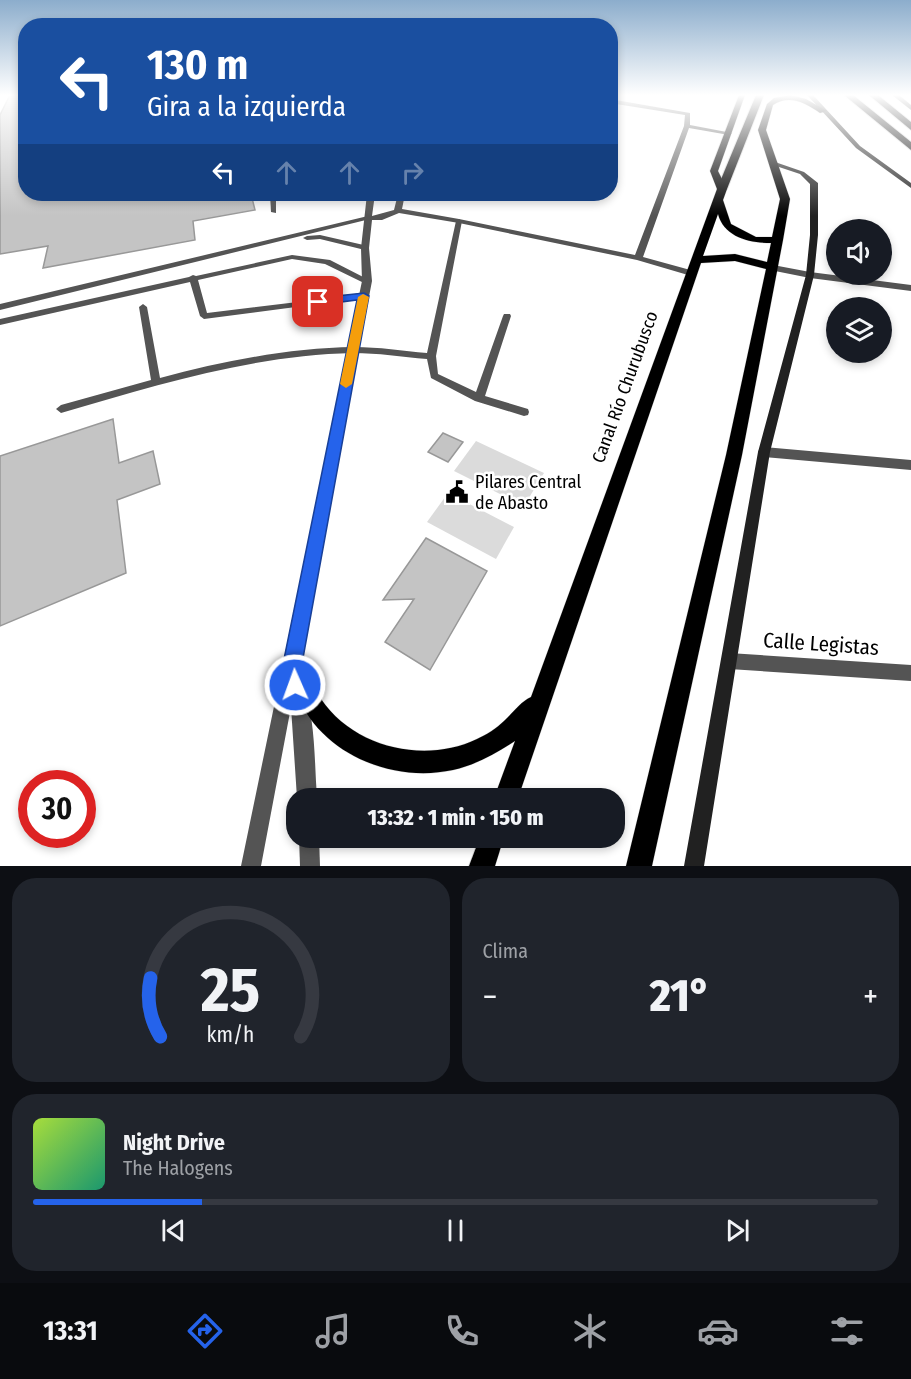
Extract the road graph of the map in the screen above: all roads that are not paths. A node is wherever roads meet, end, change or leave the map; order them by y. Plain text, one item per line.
1 (684, 135) edge
2 (735, 135) edge
3 (764, 135) edge
4 (846, 135) edge
5 (897, 135) edge
6 (911, 147) edge
7 (775, 164) junction
8 (911, 186) edge
9 (721, 195) junction
10 (273, 201) edge
11 (370, 201) edge
12 (400, 201) edge
13 (274, 212) dead end
14 (398, 212) junction
15 (368, 218) junction
16 (459, 221) junction
17 (284, 240) junction
18 (778, 240) junction
19 (365, 248) junction
20 (638, 258) junction
21 (693, 267) junction
22 (773, 268) junction
23 (810, 275) junction
24 (193, 277) junction
25 (367, 281) junction
26 (911, 288) edge
27 (75, 289) junction
28 (364, 296) junction
29 (77, 303) junction
30 (0, 307) edge
31 (143, 307) dead end
32 (507, 316) dead end
33 (0, 322) edge
34 (352, 350) junction
35 (431, 356) junction
36 (156, 381) junction
37 (479, 398) junction
38 (61, 410) dead end
39 (524, 412) dead end
40 (764, 452) junction
41 (911, 465) edge
42 (729, 661) junction
43 (293, 662) junction
44 (911, 673) edge
45 (540, 698) junction
46 (306, 788) edge
47 (509, 788) edge
48 (309, 848) edge
49 (488, 848) edge
50 (251, 866) edge
51 (310, 866) edge
52 (482, 866) edge
53 (639, 866) edge
54 (694, 866) edge

1 - 20 street
2 - 9 main road, Canal Río Churubusco
3 - 7 main road
4 - 8 street
5 - 6 highway
7 - 18 main road
7 - 23 street
9 - 18 main road
9 - 21 main road, Canal Río Churubusco
10 - 13 lane
11 - 15 street
12 - 14 street
14 - 15 street
14 - 16 street
15 - 17 lane
15 - 19 street
16 - 20 street
16 - 35 lane
17 - 19 lane
17 - 27 lane
18 - 22 main road
19 - 25 street
20 - 21 street
21 - 22 main road
21 - 45 main road, Canal Río Churubusco
22 - 23 street
22 - 53 main road
23 - 26 street
23 - 40 street
24 - 25 lane
24 - 28 lane
24 - 29 lane
25 - 28 street
27 - 29 lane
27 - 30 lane
28 - 34 street
29 - 33 lane
31 - 36 lane
32 - 37 lane
34 - 35 lane
34 - 36 lane
34 - 43 street
35 - 37 lane
36 - 38 lane
37 - 39 lane
40 - 41 street
40 - 42 street
42 - 44 street, Calle Legistas
42 - 54 street
43 - 45 main road
43 - 46 street
43 - 50 street
45 - 47 main road, Canal Río Churubusco
48 - 51 street
49 - 52 main road

